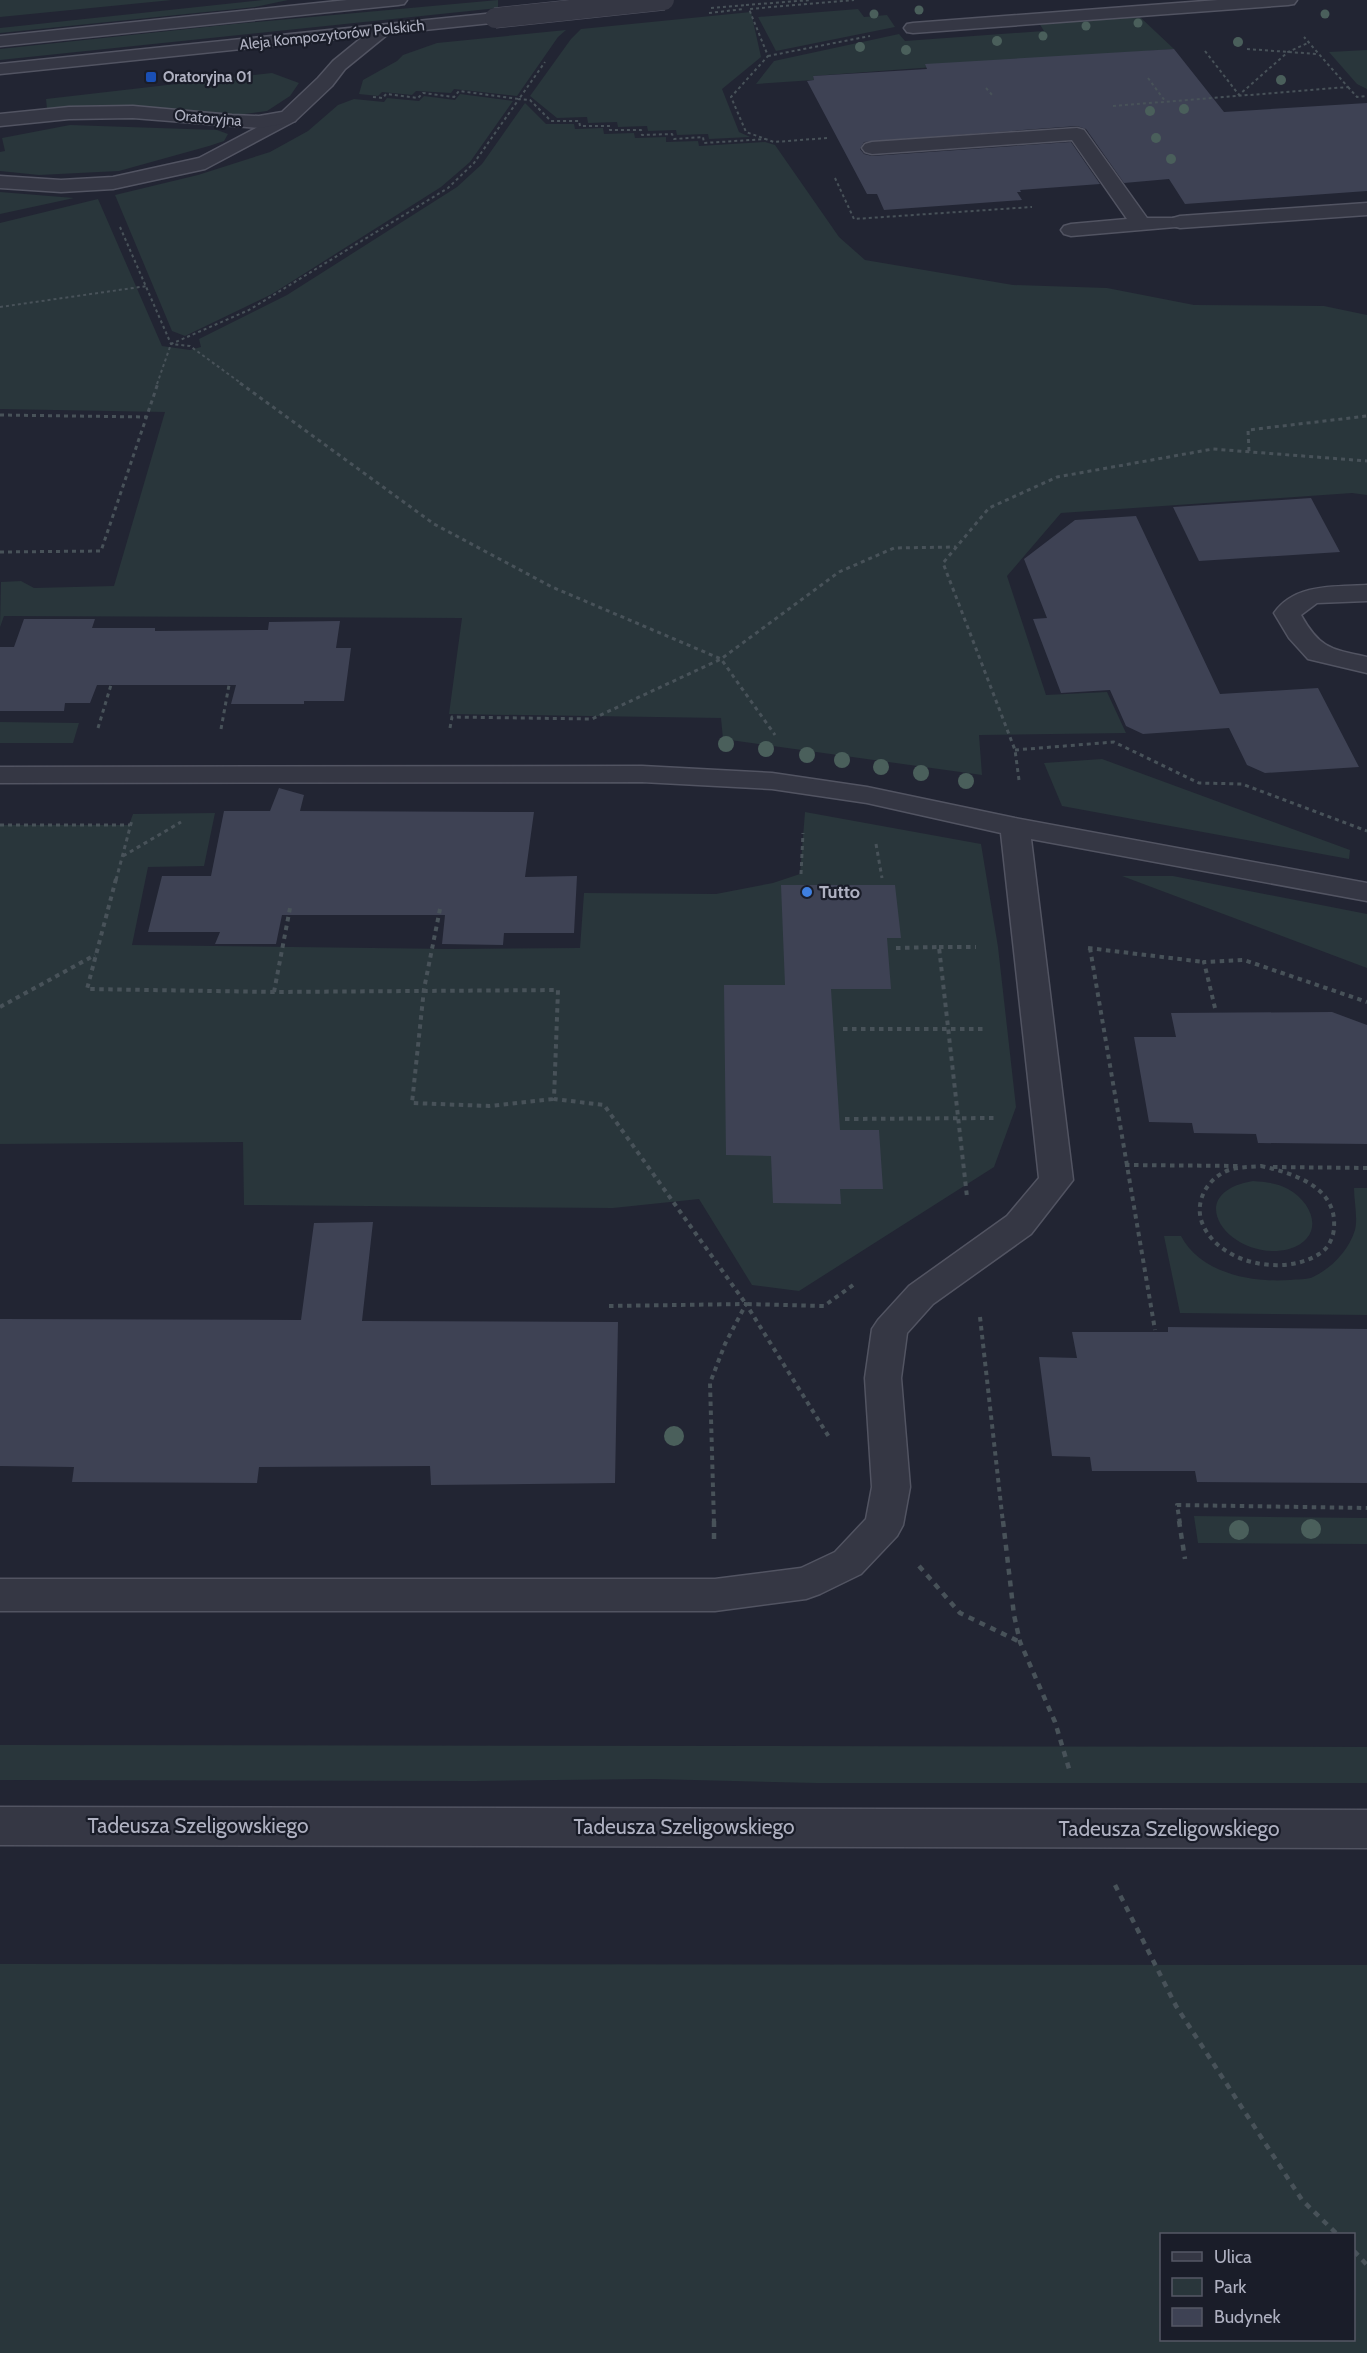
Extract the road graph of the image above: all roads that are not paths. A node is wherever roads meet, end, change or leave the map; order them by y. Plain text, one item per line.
1 (398, 0) edge
2 (664, 0) edge
3 (1282, 0) edge
4 (315, 4) edge
5 (913, 28) road end
6 (381, 30) junction
7 (0, 40) edge
8 (0, 69) edge
9 (288, 117) junction
10 (0, 120) edge
11 (872, 148) dead end
12 (0, 182) edge
13 (1367, 209) edge
14 (1141, 224) junction
15 (1071, 230) dead end
16 (1367, 593) edge
17 (1367, 665) edge
18 (0, 776) edge
19 (1015, 826) junction
20 (1367, 892) edge
21 (0, 1595) edge
22 (0, 1826) edge
23 (1367, 1829) edge

1 - 4 street, Aleja Kompozytorów Polskich
2 - 6 street, Aleja Kompozytorów Polskich, bridge
3 - 5 street
4 - 7 street, Aleja Kompozytorów Polskich
6 - 8 street, Aleja Kompozytorów Polskich
6 - 9 street
9 - 10 street, Oratoryjna
9 - 12 street
11 - 14 street
13 - 14 street
14 - 15 street
16 - 17 street
18 - 19 street
19 - 20 street
19 - 21 street
22 - 23 street, Tadeusza Szeligowskiego

